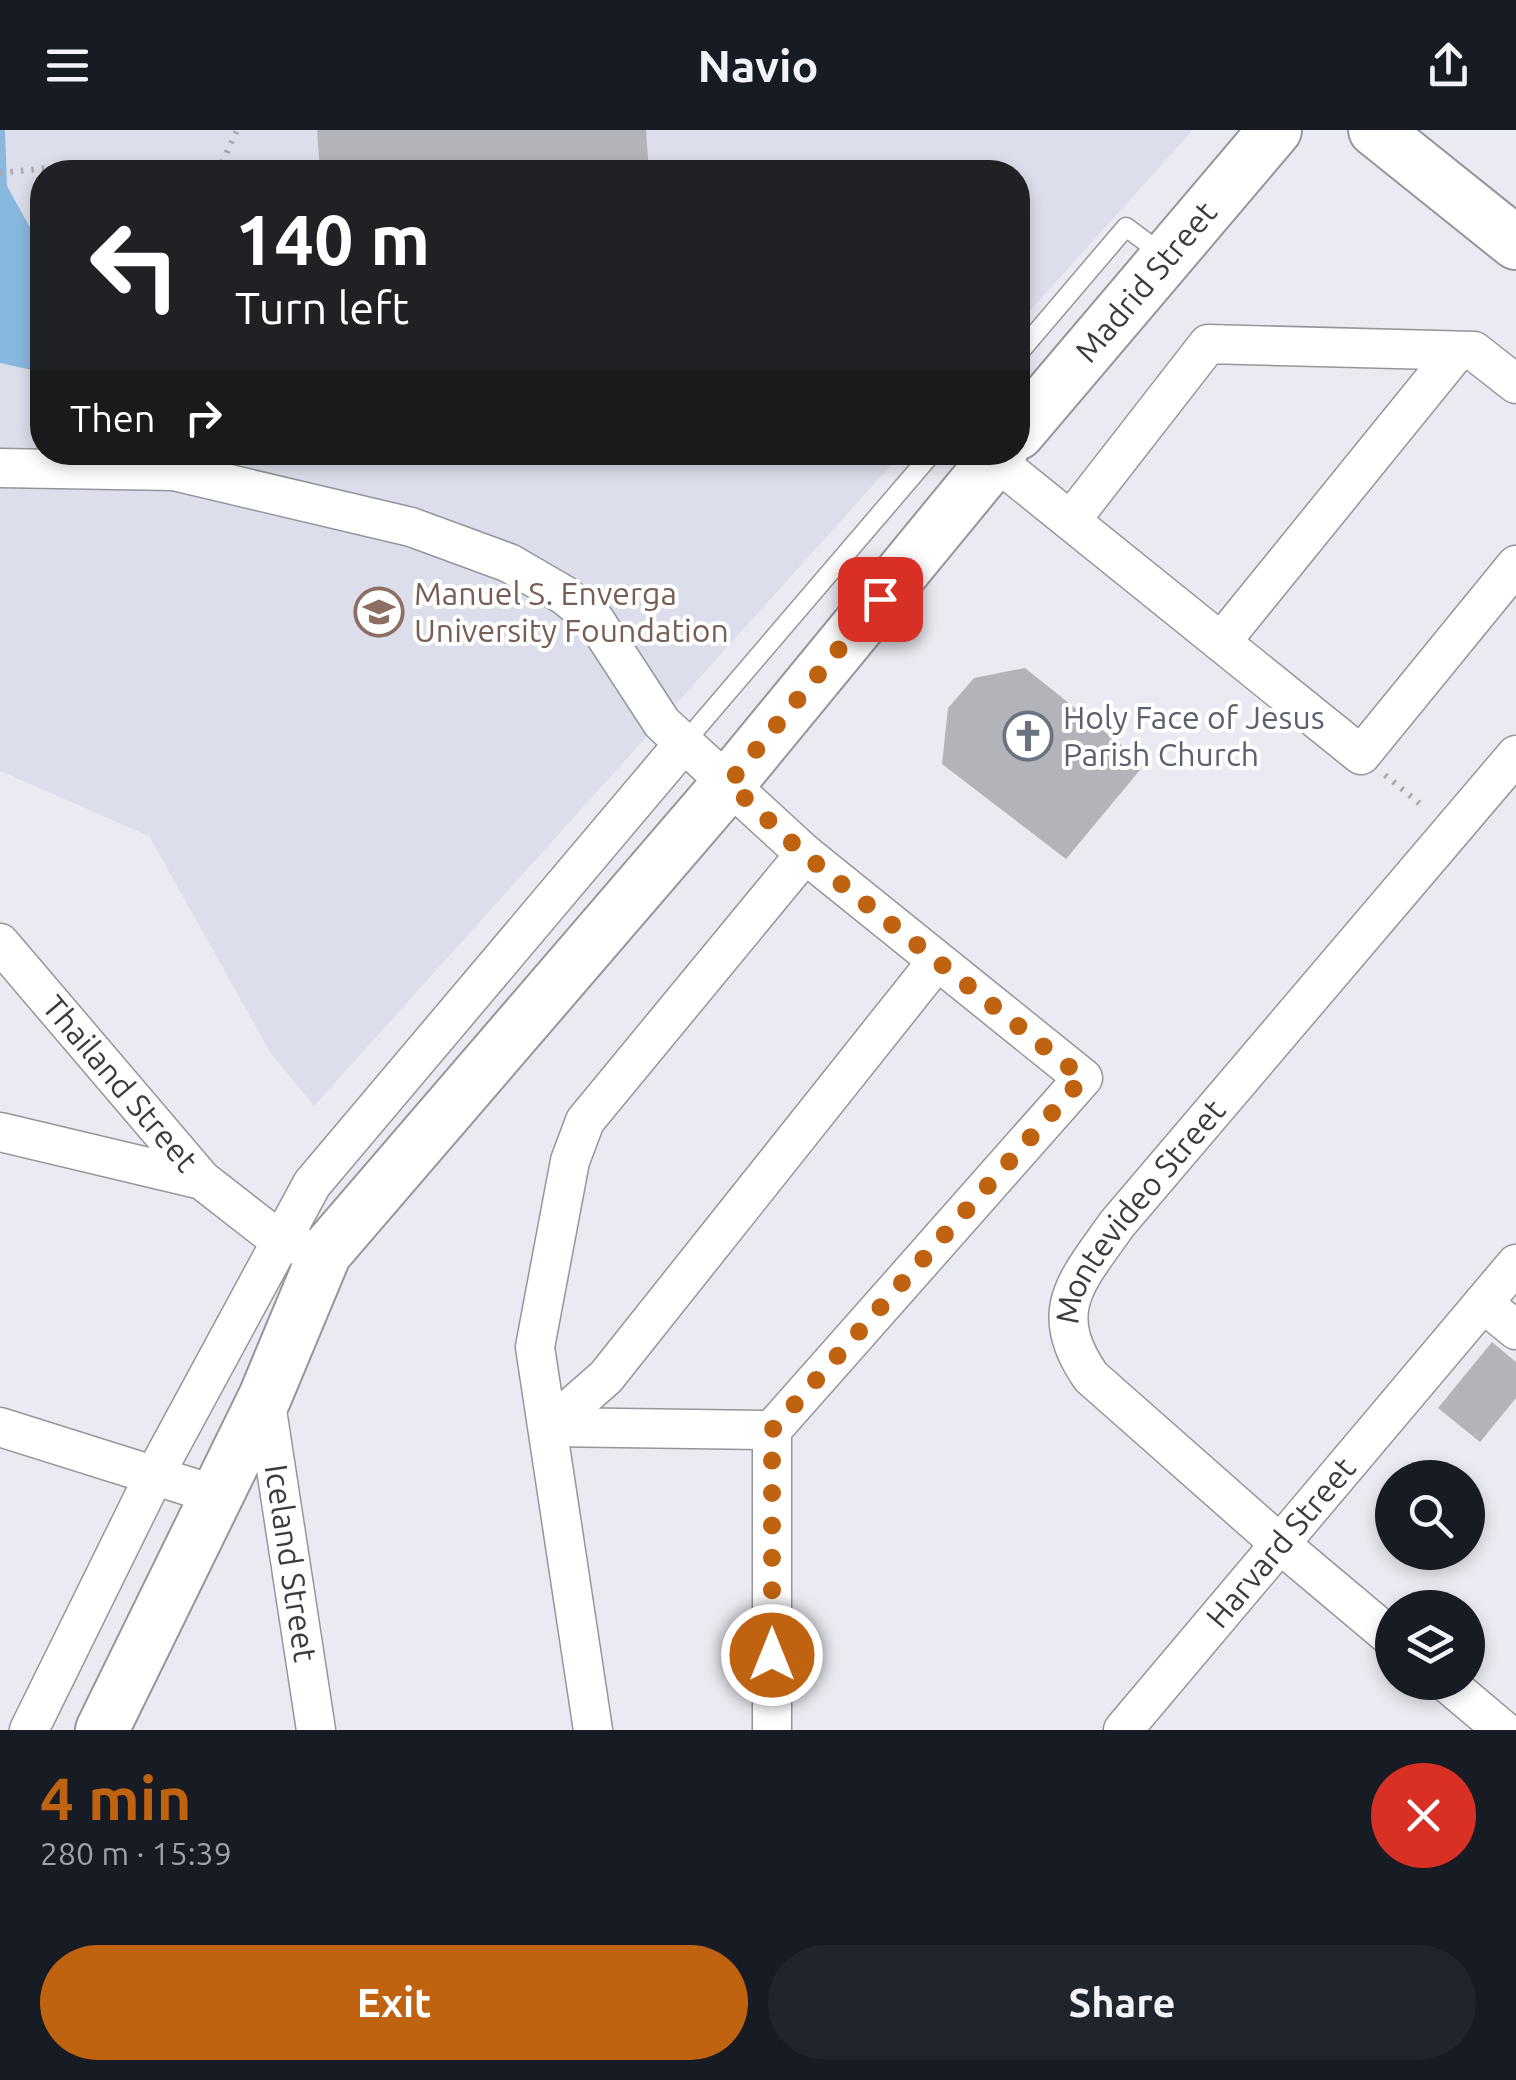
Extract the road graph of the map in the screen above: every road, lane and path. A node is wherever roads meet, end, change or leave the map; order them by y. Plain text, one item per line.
1 (236, 130) edge
2 (1275, 130) edge
3 (1375, 130) edge
4 (223, 160) edge
5 (30, 169) edge
6 (0, 174) edge
7 (1516, 242) edge
8 (1167, 258) junction
9 (1030, 340) edge
10 (1457, 350) junction
11 (1516, 384) edge
12 (1030, 418) edge
13 (922, 465) edge
14 (990, 465) edge
15 (1020, 465) edge
16 (0, 468) edge
17 (1071, 520) junction
18 (1516, 564) edge
19 (1221, 642) junction
20 (686, 742) junction
21 (1361, 755) junction
22 (1516, 755) edge
23 (729, 783) junction
24 (1452, 830) junction
25 (804, 854) junction
26 (0, 943) edge
27 (937, 961) junction
28 (0, 1132) edge
29 (202, 1180) junction
30 (302, 1247) junction
31 (1516, 1264) edge
32 (1483, 1303) junction
33 (1516, 1330) edge
34 (264, 1396) junction
35 (0, 1427) edge
36 (549, 1427) junction
37 (772, 1430) junction
38 (154, 1476) junction
39 (216, 1495) junction
40 (1279, 1543) junction
41 (1375, 1624) edge
42 (1467, 1700) edge
43 (29, 1730) edge
44 (102, 1730) edge
45 (316, 1730) edge
46 (592, 1730) edge
47 (772, 1730) edge
48 (1123, 1730) edge
49 (1503, 1730) edge

1 - 4 path
2 - 8 street, Madrid Street
3 - 7 street
5 - 6 path
8 - 9 lane
8 - 12 street, Madrid Street
10 - 11 street
10 - 17 street
10 - 19 street
13 - 20 lane
14 - 23 street, Madrid Street
15 - 17 street
16 - 20 street
17 - 19 street
18 - 21 street
19 - 21 street
20 - 23 street
20 - 30 street
21 - 24 path
22 - 24 street, Montevideo Street
23 - 25 street
23 - 30 street, Madrid Street
24 - 40 street, Montevideo Street
25 - 27 street
25 - 36 street
26 - 29 street, Thailand Street
27 - 36 street
27 - 37 street
28 - 29 street
29 - 30 street
30 - 34 street, Madrid Street
30 - 38 street
31 - 32 street, Harvard Street
32 - 33 street
32 - 40 street, Harvard Street
34 - 39 street, Madrid Street
34 - 45 street, Iceland Street
35 - 38 street
36 - 37 street
36 - 46 street
37 - 47 street
38 - 39 street
38 - 43 street
39 - 44 street, Madrid Street
40 - 41 street, Montevideo Street
40 - 48 street, Harvard Street
42 - 49 street

